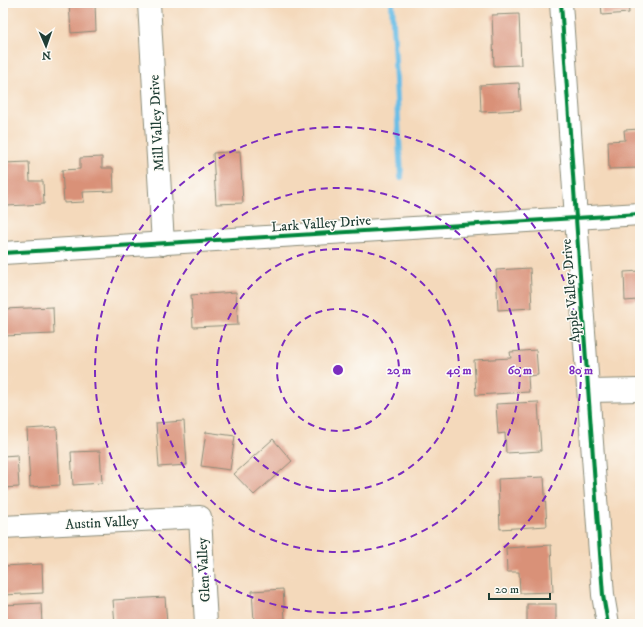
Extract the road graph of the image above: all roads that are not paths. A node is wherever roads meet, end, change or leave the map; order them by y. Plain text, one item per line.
1 (149, 3) edge
2 (561, 3) edge
3 (640, 214) edge
4 (575, 218) junction
5 (162, 244) junction
6 (3, 253) edge
7 (640, 390) edge
8 (589, 391) junction
9 (200, 517) joint
10 (3, 527) edge
11 (206, 624) edge
12 (608, 624) edge

1 - 5 street, Mill Valley Drive
2 - 4 street, Apple Valley Drive
3 - 4 street, Lark Valley Drive
4 - 5 street, Lark Valley Drive
4 - 8 street, Apple Valley Drive
5 - 6 street, Lark Valley Drive
7 - 8 street
8 - 12 street, Apple Valley Drive
9 - 10 street, Austin Valley
9 - 11 street, Glen Valley

